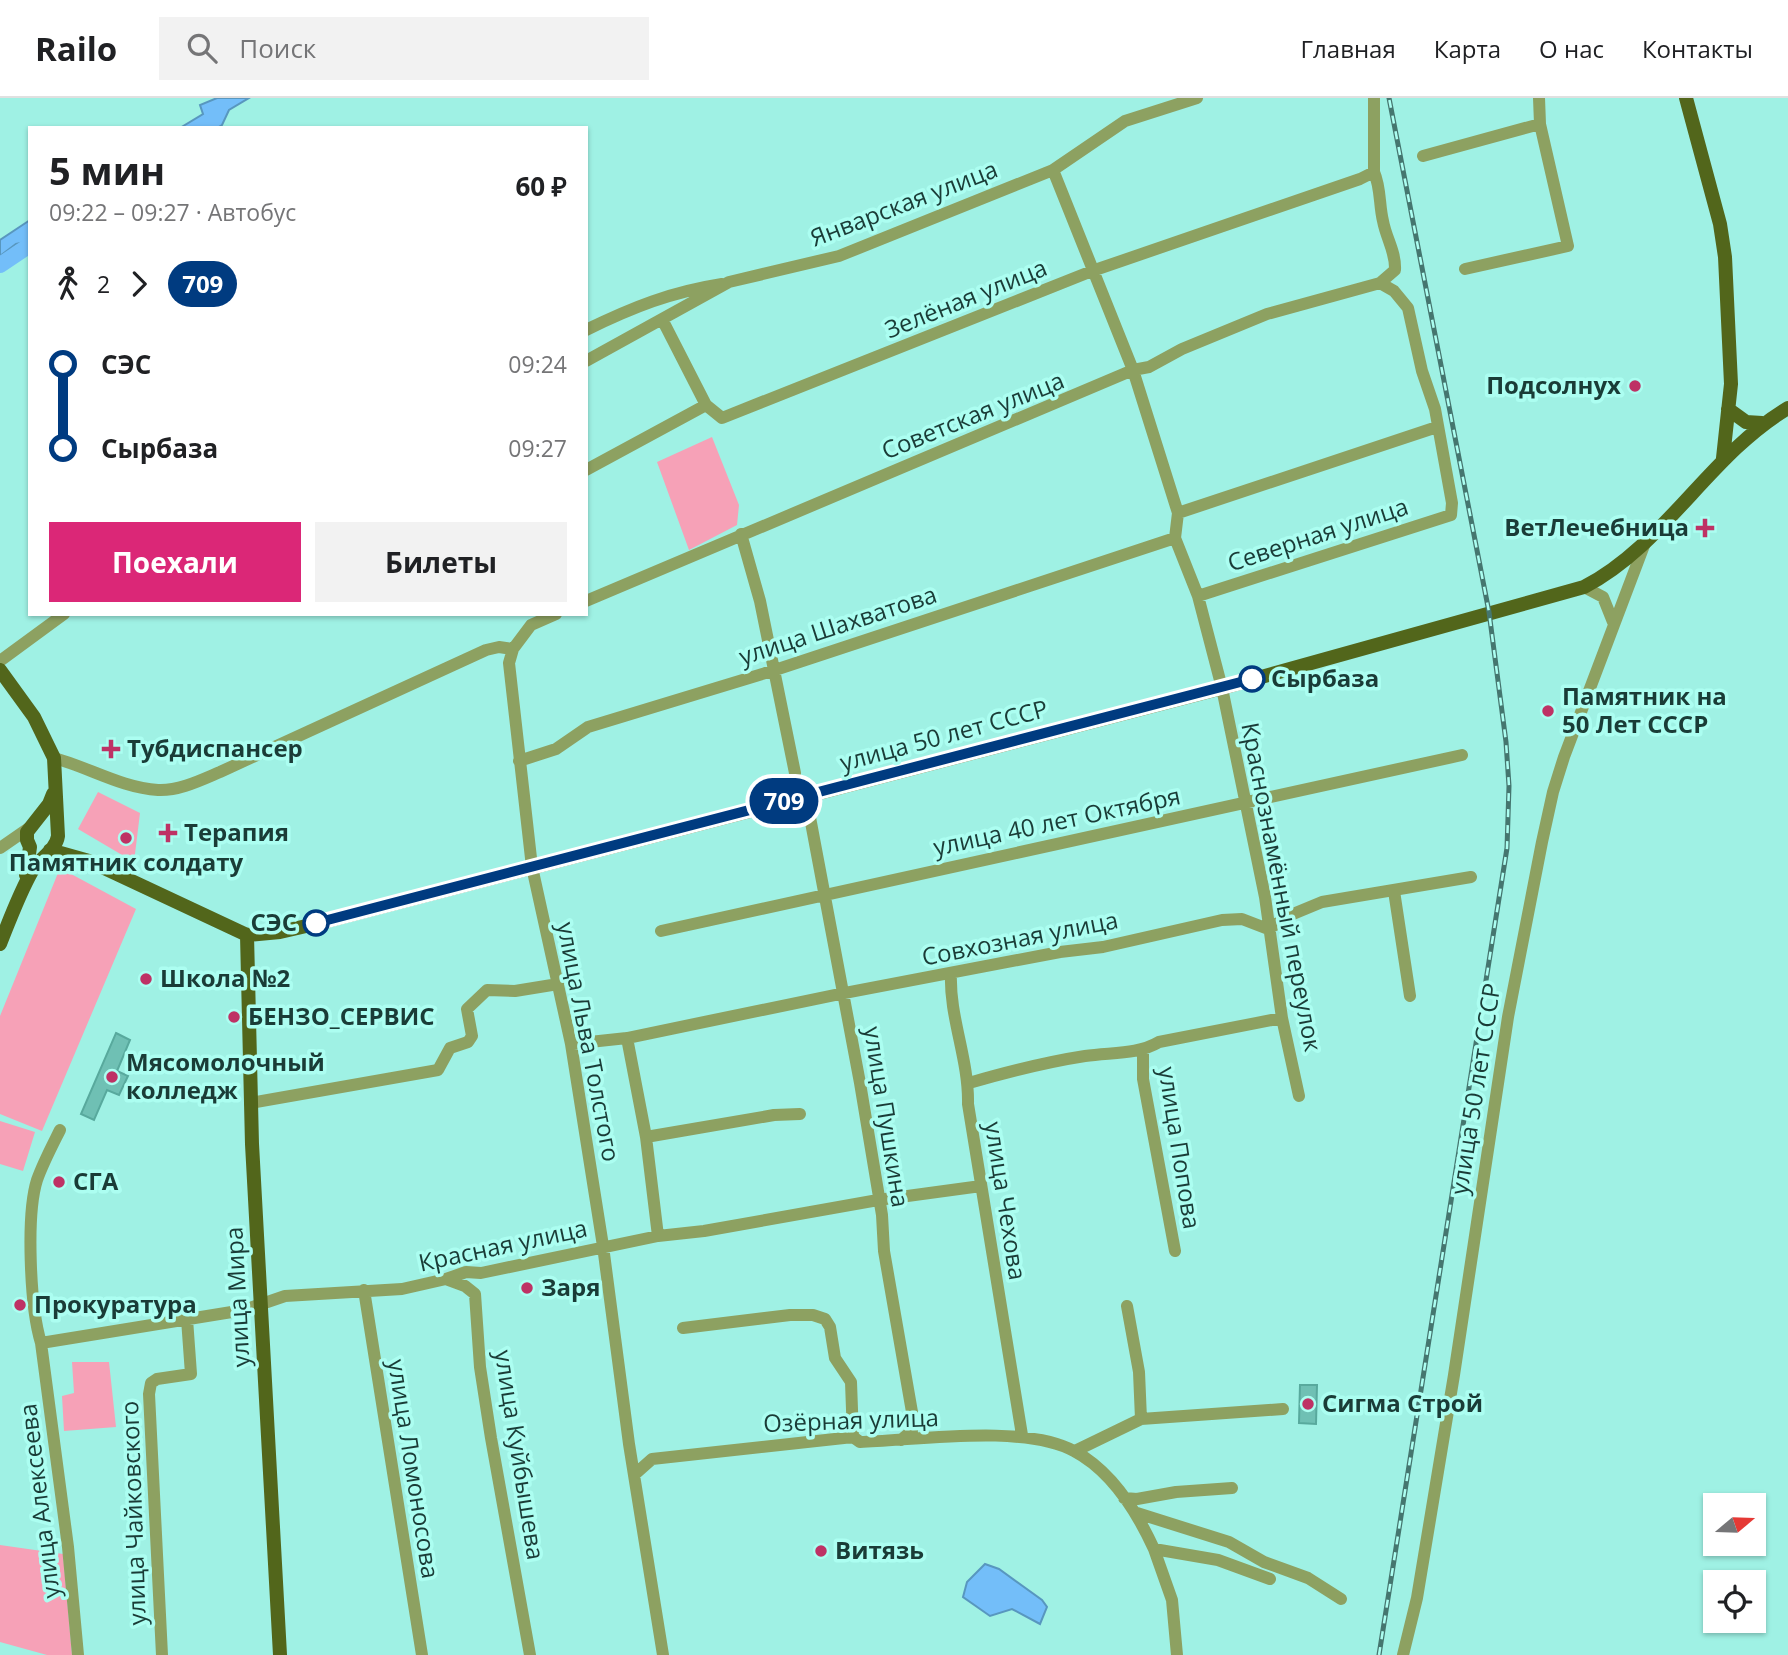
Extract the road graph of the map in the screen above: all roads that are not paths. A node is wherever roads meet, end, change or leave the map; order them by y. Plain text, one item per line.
1 (1197, 98) edge
2 (1374, 98) edge
3 (1539, 98) edge
4 (1686, 98) edge
5 (1540, 124) junction
6 (1423, 156) dead end
7 (1052, 170) junction
8 (1374, 172) junction
9 (1465, 269) dead end
10 (1092, 271) junction
11 (729, 282) junction
12 (1380, 283) junction
13 (663, 321) junction
14 (588, 329) edge
15 (588, 361) edge
16 (1133, 370) junction
17 (706, 405) junction
18 (1788, 408) edge
19 (1728, 409) junction
20 (1762, 423) junction
21 (1437, 427) junction
22 (1723, 458) junction
23 (588, 469) edge
24 (1178, 513) junction
25 (741, 534) junction
26 (1175, 538) junction
27 (1645, 543) junction
28 (1584, 587) junction
29 (1198, 596) junction
30 (588, 600) edge
31 (61, 616) edge
32 (531, 620) edge
33 (1614, 622) junction
34 (513, 649) junction
35 (0, 661) edge
36 (0, 670) edge
37 (772, 671) junction
38 (1222, 688) junction
39 (1462, 755) dead end
40 (54, 758) junction
41 (519, 761) junction
42 (57, 781) junction
43 (799, 797) junction
44 (1246, 802) junction
45 (31, 826) junction
46 (58, 834) junction
47 (29, 846) junction
48 (0, 848) edge
49 (48, 851) junction
50 (89, 861) junction
51 (532, 867) junction
52 (1471, 877) dead end
53 (23, 887) junction
54 (1394, 891) junction
55 (825, 893) junction
56 (1268, 929) junction
57 (661, 931) dead end
58 (247, 935) junction
59 (0, 944) edge
60 (951, 973) junction
61 (558, 984) junction
62 (844, 993) junction
63 (1410, 996) dead end
64 (1282, 1018) junction
65 (627, 1038) junction
66 (571, 1044) junction
67 (1143, 1051) junction
68 (969, 1083) junction
69 (1299, 1096) dead end
70 (250, 1103) junction
71 (800, 1114) dead end
72 (60, 1130) dead end
73 (646, 1137) junction
74 (981, 1186) junction
75 (878, 1200) junction
76 (658, 1236) junction
77 (603, 1246) junction
78 (1175, 1251) dead end
79 (446, 1279) junction
80 (364, 1290) junction
81 (262, 1303) junction
82 (1127, 1306) dead end
83 (187, 1319) junction
84 (683, 1328) dead end
85 (40, 1340) junction
86 (1283, 1409) dead end
87 (1141, 1419) junction
88 (1022, 1435) junction
89 (853, 1437) junction
90 (900, 1440) junction
91 (629, 1444) junction
92 (1075, 1451) junction
93 (652, 1459) junction
94 (634, 1475) junction
95 (1232, 1488) dead end
96 (1124, 1498) junction
97 (1137, 1513) junction
98 (1154, 1549) junction
99 (1270, 1579) dead end
100 (1341, 1599) dead end
101 (78, 1655) edge
102 (162, 1655) edge
103 (280, 1655) edge
104 (422, 1655) edge
105 (530, 1655) edge
106 (663, 1655) edge
107 (1177, 1655) edge
108 (1403, 1655) edge

1 - 7 street, Январская улица
2 - 8 street
3 - 5 street
4 - 19 main road
5 - 6 street
5 - 9 street
7 - 10 street, Краснознамённый переулок
7 - 11 street, Январская улица
8 - 10 street, Зелёная улица
8 - 12 street
10 - 16 street, Краснознамённый переулок
10 - 17 street, Зелёная улица
11 - 13 street, Январская улица
11 - 14 street
12 - 16 street, Советская улица
12 - 21 street
13 - 15 street, Январская улица
13 - 17 street
16 - 24 street, Краснознамённый переулок
16 - 25 street, Советская улица
17 - 23 street
18 - 20 main road, улица 50 лет СССР
19 - 20 main road
19 - 22 main road
20 - 22 main road, улица 50 лет СССР
21 - 24 street
21 - 29 street, Северная улица
22 - 27 main road, улица 50 лет СССР
24 - 26 street, Краснознамённый переулок
25 - 30 street, Советская улица
25 - 37 street, улица Пушкина
26 - 29 street, Краснознамённый переулок
26 - 37 street, улица Шахватова
27 - 28 main road, улица 50 лет СССР
27 - 33 street, улица 50 лет СССР
28 - 33 street
28 - 38 main road, улица 50 лет СССР
29 - 38 street, Краснознамённый переулок
31 - 35 street
32 - 34 street
33 - 108 street, улица 50 лет СССР
34 - 40 street
34 - 41 street, улица Льва Толстого
36 - 40 main road
37 - 41 street, улица Шахватова
37 - 43 street, улица Пушкина
38 - 43 main road, улица 50 лет СССР
38 - 44 street, Краснознамённый переулок
39 - 44 street, улица 40 лет Октября
40 - 42 main road
41 - 51 street, улица Льва Толстого
42 - 45 main road
42 - 46 main road
43 - 51 main road, улица 50 лет СССР
43 - 55 street, улица Пушкина
44 - 55 street, улица 40 лет Октября
44 - 56 street, Краснознамённый переулок
45 - 46 main road
45 - 47 main road
45 - 48 street
46 - 49 main road
46 - 50 main road
47 - 48 street
47 - 49 main road
47 - 53 main road
49 - 50 main road
49 - 53 main road
50 - 58 main road
51 - 58 main road, улица 50 лет СССР
51 - 61 street, улица Льва Толстого
52 - 54 street
53 - 59 main road
54 - 56 street
54 - 63 street
55 - 57 street, улица 40 лет Октября
55 - 62 street, улица Пушкина
56 - 60 street, Совхозная улица
56 - 64 street, Краснознамённый переулок
58 - 70 main road, улица Мира
60 - 62 street, Совхозная улица
60 - 68 street, улица Чехова
61 - 66 street, улица Льва Толстого
61 - 70 street
62 - 65 street, Совхозная улица
62 - 75 street, улица Пушкина
64 - 67 street
64 - 69 street, Краснознамённый переулок
65 - 66 street, Совхозная улица
65 - 73 street
66 - 77 street, улица Льва Толстого
67 - 68 street
67 - 78 street, улица Попова
68 - 74 street, улица Чехова
70 - 81 main road, улица Мира
71 - 73 street
72 - 85 street, улица Алексеева
73 - 76 street
74 - 75 street, Красная улица
74 - 88 street, улица Чехова
75 - 76 street, Красная улица
75 - 90 street, улица Пушкина
76 - 77 street, Красная улица
77 - 79 street, Красная улица
77 - 91 street, улица Льва Толстого
79 - 80 street, Красная улица
79 - 105 street, улица Куйбышева
80 - 81 street, Красная улица
80 - 104 street, улица Ломоносова
81 - 83 street, Красная улица
81 - 103 main road, улица Мира
82 - 87 street
83 - 85 street, Красная улица
83 - 102 street, улица Чайковского
84 - 89 street
85 - 101 street, улица Алексеева
86 - 87 street
87 - 92 street
88 - 90 street, Озёрная улица
88 - 92 street, Озёрная улица
89 - 90 street, Озёрная улица
89 - 93 street, Озёрная улица
91 - 93 street
91 - 94 street, улица Льва Толстого
92 - 96 street, Озёрная улица
93 - 94 street
94 - 106 street, улица Льва Толстого
95 - 96 street
96 - 97 street, Озёрная улица
97 - 98 street, Озёрная улица
97 - 100 street
98 - 99 street
98 - 107 street

